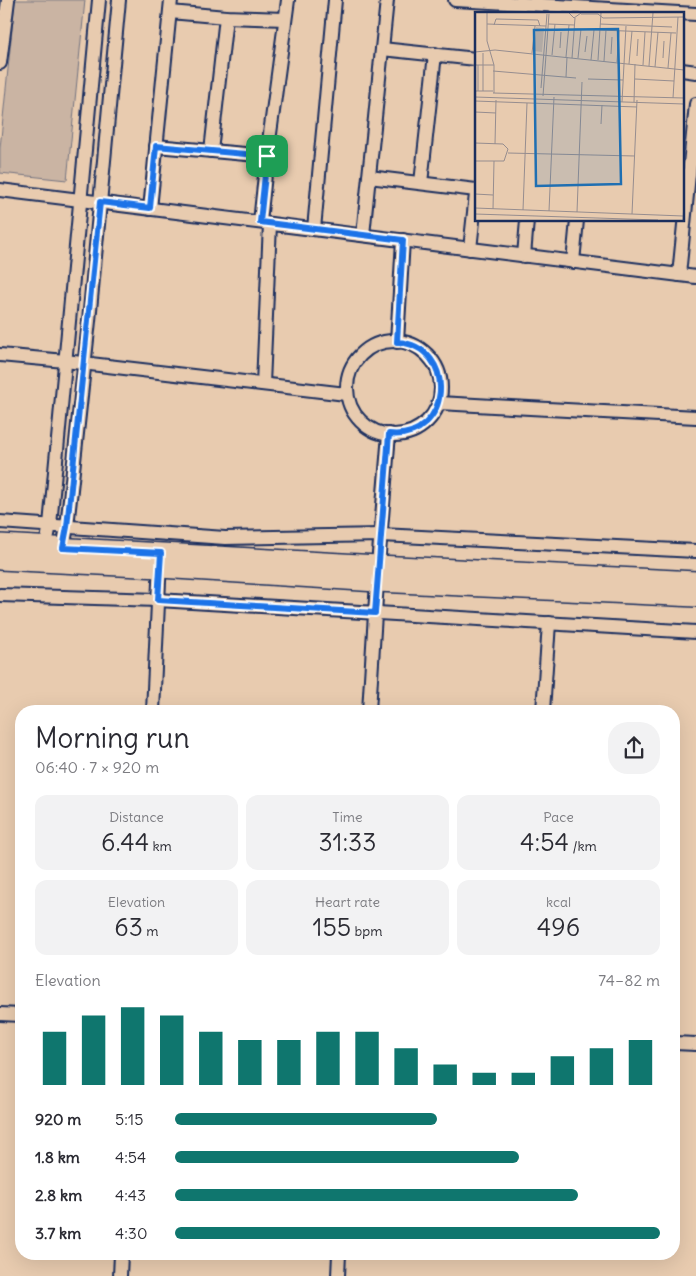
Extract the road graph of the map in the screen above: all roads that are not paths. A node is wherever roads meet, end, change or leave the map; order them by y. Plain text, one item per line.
1 (8, 0) edge
2 (99, 0) edge
3 (119, 0) edge
4 (288, 0) edge
5 (334, 0) edge
6 (387, 0) edge
7 (455, 0) edge
8 (170, 6) edge
9 (545, 6) edge
10 (495, 8) edge
11 (597, 11) edge
12 (630, 12) edge
13 (226, 17) junction
14 (285, 19) junction
15 (382, 49) junction
16 (435, 54) junction
17 (475, 59) edge
18 (0, 63) edge
19 (696, 104) edge
20 (694, 143) edge
21 (156, 146) junction
22 (211, 151) junction
23 (267, 156) junction
24 (369, 177) junction
25 (421, 183) junction
26 (0, 190) edge
27 (475, 192) edge
28 (81, 200) junction
29 (100, 202) junction
30 (475, 202) edge
31 (150, 208) junction
32 (684, 211) edge
33 (527, 221) edge
34 (577, 221) edge
35 (683, 221) edge
36 (265, 223) junction
37 (314, 229) junction
38 (363, 235) junction
39 (403, 240) junction
40 (470, 249) junction
41 (524, 256) junction
42 (573, 262) junction
43 (679, 275) junction
44 (696, 277) edge
45 (397, 342) junction
46 (0, 355) edge
47 (65, 361) junction
48 (84, 363) junction
49 (263, 384) junction
50 (346, 394) junction
51 (439, 403) junction
52 (696, 416) edge
53 (389, 434) junction
54 (0, 522) edge
55 (50, 525) junction
56 (67, 527) junction
57 (381, 535) junction
58 (0, 544) edge
59 (696, 551) edge
60 (53, 555) junction
61 (0, 560) edge
62 (160, 560) junction
63 (378, 573) junction
64 (696, 581) edge
65 (0, 595) edge
66 (696, 597) edge
67 (158, 600) junction
68 (375, 613) junction
69 (549, 623) junction
70 (696, 632) edge
71 (153, 705) edge
72 (369, 705) edge
73 (543, 705) edge
74 (0, 1014) edge
75 (15, 1015) edge
76 (680, 1043) edge
77 (696, 1044) edge
78 (121, 1260) edge
79 (339, 1260) edge
80 (120, 1276) edge
81 (338, 1276) edge

1 - 18 street
2 - 28 street
3 - 29 street
4 - 14 street
5 - 37 street
6 - 15 street
7 - 10 street
8 - 13 street
8 - 21 street
9 - 10 street
9 - 11 street
11 - 12 street
13 - 14 street
13 - 22 street
14 - 23 street
15 - 16 street
15 - 24 street
16 - 17 street
16 - 25 street
19 - 20 street
20 - 32 street
21 - 22 street
21 - 31 street
22 - 23 street
23 - 36 street
24 - 25 street
24 - 38 street
25 - 27 street
26 - 28 street
28 - 29 street
28 - 47 street
29 - 31 street
29 - 48 street
30 - 40 street
31 - 36 street
33 - 41 street
34 - 42 street
35 - 43 street
36 - 37 street
36 - 49 street
37 - 38 street
38 - 39 street
39 - 40 street
39 - 45 street
40 - 41 street
41 - 42 street
42 - 43 street
43 - 44 street
45 - 50 street
45 - 51 street
46 - 47 street
47 - 48 street
47 - 55 street
48 - 49 street
48 - 56 street
49 - 50 street
50 - 53 street
51 - 52 street
51 - 53 street
53 - 57 street
54 - 55 street
55 - 56 street
55 - 60 street
56 - 57 street
56 - 60 street
57 - 59 street
57 - 63 street
58 - 60 main road
60 - 61 main road
60 - 62 main road
62 - 63 main road
62 - 67 street
63 - 64 main road
63 - 66 main road
63 - 68 street
65 - 67 street
67 - 68 street
67 - 71 street
68 - 69 street
68 - 72 street
69 - 70 street
69 - 73 street
74 - 75 street
76 - 77 street
78 - 80 street
79 - 81 street

